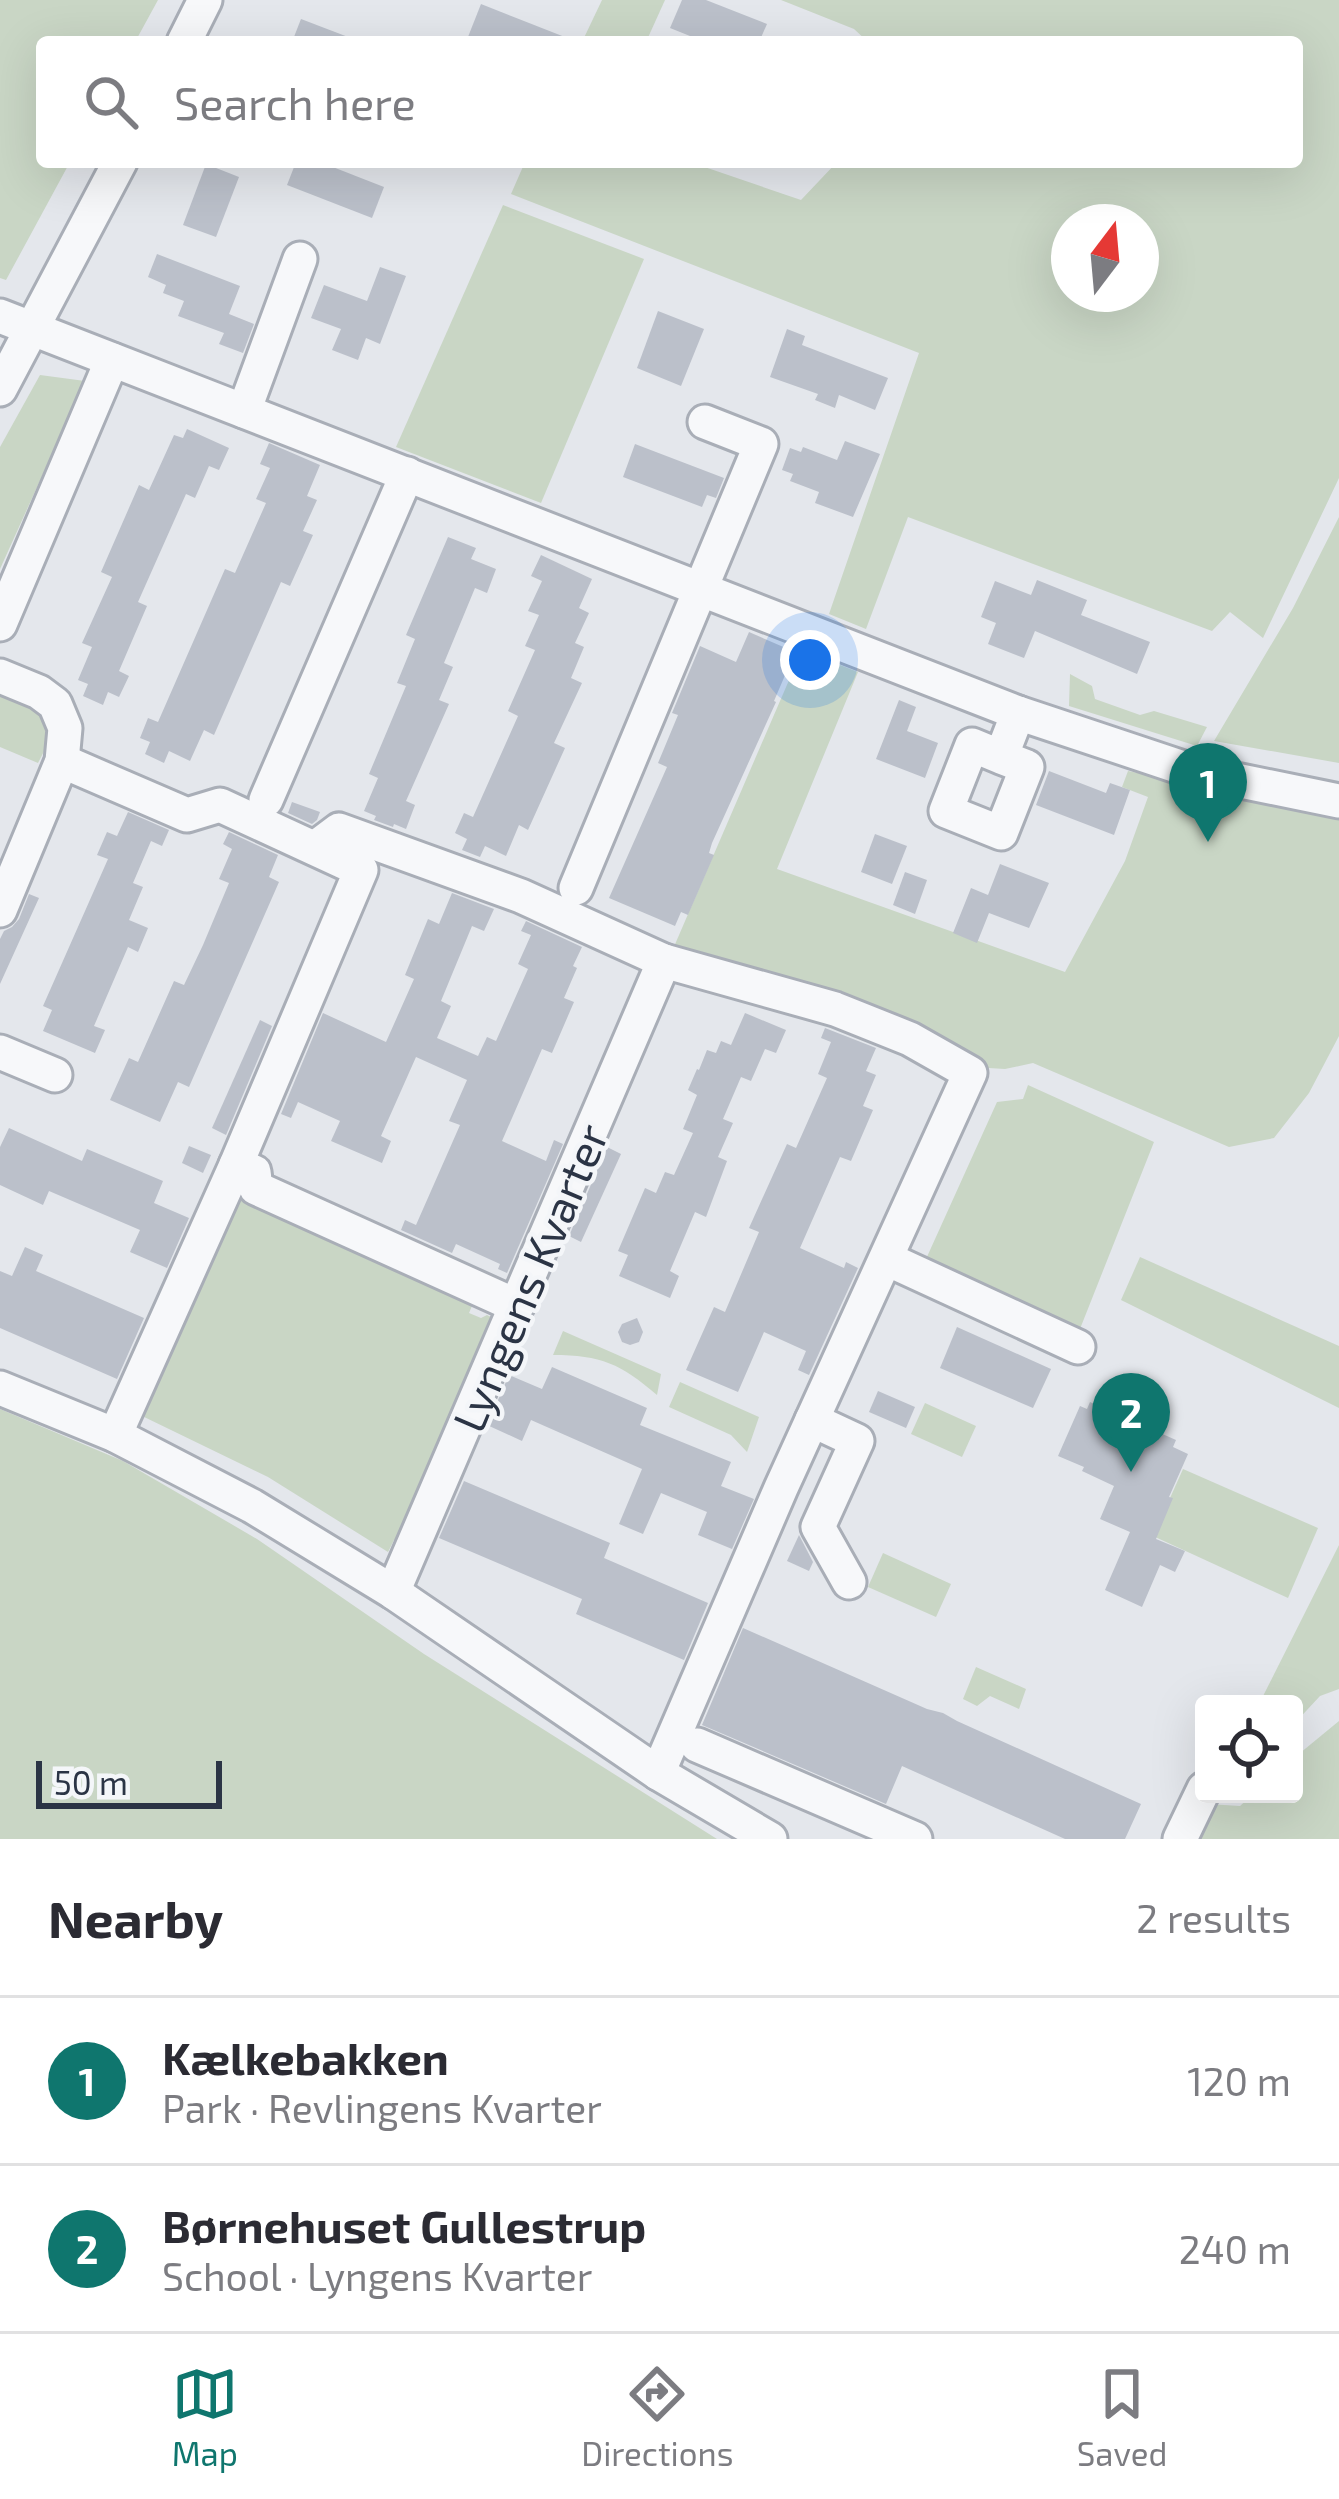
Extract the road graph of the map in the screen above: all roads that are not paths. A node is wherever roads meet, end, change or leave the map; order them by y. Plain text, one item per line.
1 (205, 0) edge
2 (187, 36) edge
3 (116, 168) edge
4 (300, 259) dead end
5 (16, 323) edge
6 (112, 360) junction
7 (0, 389) edge
8 (244, 411) junction
9 (705, 422) dead end
10 (407, 473) junction
11 (703, 589) junction
12 (0, 624) edge
13 (0, 676) edge
14 (1018, 713) junction
15 (1001, 757) dead end
16 (62, 761) junction
17 (266, 800) dead end
18 (1339, 801) edge
19 (315, 848) junction
20 (576, 888) dead end
21 (0, 910) edge
22 (664, 961) junction
23 (0, 1052) edge
24 (55, 1076) dead end
25 (236, 1165) junction
26 (887, 1259) junction
27 (517, 1306) junction
28 (1078, 1347) dead end
29 (0, 1388) edge
30 (812, 1420) junction
31 (115, 1436) junction
32 (849, 1582) dead end
33 (393, 1592) junction
34 (697, 1745) dead end
35 (658, 1773) junction
36 (1197, 1803) edge
37 (770, 1839) edge
38 (914, 1839) edge
39 (1180, 1839) edge

1 - 2 street
3 - 5 street
4 - 8 street
5 - 6 street
5 - 7 street
6 - 8 street
6 - 12 street
8 - 10 street
9 - 11 street
10 - 11 street
10 - 17 street
11 - 14 street
11 - 20 street
13 - 16 street
14 - 15 street
14 - 18 street
16 - 19 street
16 - 21 street
19 - 22 street
19 - 25 street
22 - 26 street
22 - 27 street, Lyngens Kvarter
23 - 24 street
25 - 27 street
25 - 31 street
26 - 28 street
26 - 30 street
27 - 33 street, Lyngens Kvarter
29 - 31 street
30 - 32 street
30 - 35 street
31 - 33 street
33 - 35 street
34 - 38 street
35 - 37 street
36 - 39 street

